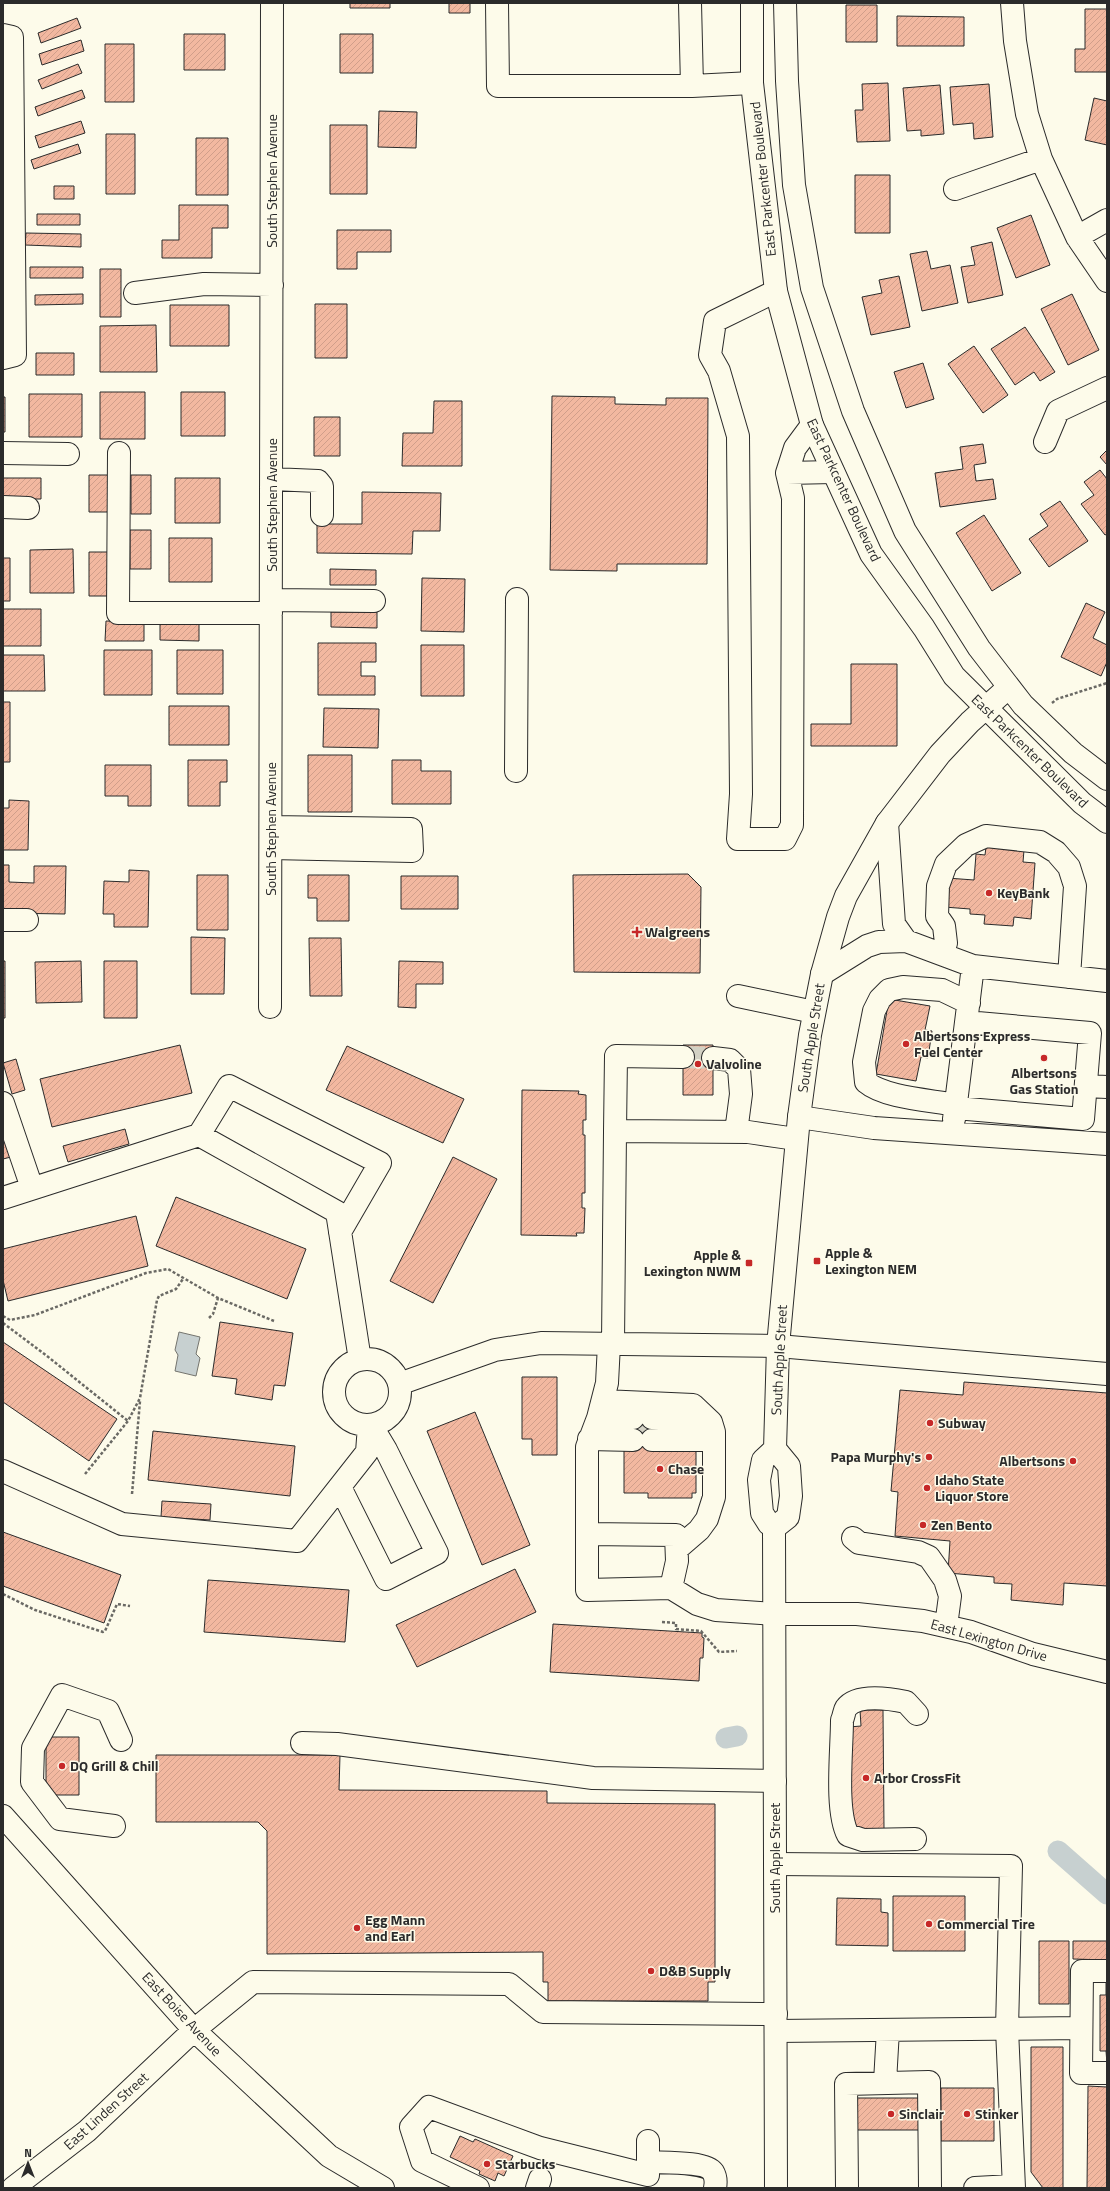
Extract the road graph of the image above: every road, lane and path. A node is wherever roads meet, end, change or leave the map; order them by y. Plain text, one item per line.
1 (272, 3) edge
2 (497, 3) edge
3 (690, 3) edge
4 (752, 3) edge
5 (785, 3) edge
6 (1012, 3) edge
7 (3, 35) edge
8 (752, 83) junction
9 (692, 86) junction
10 (1041, 159) junction
11 (955, 189) dead end
12 (1107, 220) edge
13 (1077, 237) junction
14 (1107, 281) edge
15 (272, 285) junction
16 (776, 291) junction
17 (134, 293) dead end
18 (3, 358) edge
19 (1107, 388) edge
20 (812, 425) junction
21 (1045, 442) dead end
22 (3, 453) edge
23 (120, 453) dead end
24 (68, 454) dead end
25 (833, 472) junction
26 (787, 473) junction
27 (272, 479) junction
28 (3, 507) edge
29 (28, 508) dead end
30 (322, 515) dead end
31 (517, 599) dead end
32 (374, 601) dead end
33 (271, 606) junction
34 (1107, 682) edge
35 (1009, 687) junction
36 (1049, 706) dead end
37 (986, 709) junction
38 (516, 771) dead end
39 (1107, 779) edge
40 (1107, 822) edge
41 (887, 823) junction
42 (271, 838) junction
43 (3, 920) edge
44 (27, 920) dead end
45 (906, 941) junction
46 (942, 954) junction
47 (973, 966) junction
48 (822, 974) junction
49 (1069, 977) junction
50 (1107, 981) edge
51 (738, 996) dead end
52 (270, 1007) dead end
53 (814, 1012) junction
54 (967, 1012) junction
55 (1098, 1033) edge
56 (683, 1064) tunnel mouth
57 (713, 1064) tunnel mouth
58 (1086, 1086) junction
59 (1107, 1087) edge
60 (3, 1103) edge
61 (956, 1107) junction
62 (799, 1117) junction
63 (616, 1131) junction
64 (736, 1132) junction
65 (953, 1134) junction
66 (199, 1136) junction
67 (796, 1139) junction
68 (1107, 1144) edge
69 (32, 1188) junction
70 (3, 1198) edge
71 (340, 1232) junction
72 (183, 1279) junction
73 (218, 1298) junction
74 (3, 1317) edge
75 (209, 1318) dead end
76 (274, 1321) dead end
77 (3, 1323) edge
78 (611, 1344) junction
79 (778, 1346) junction
80 (360, 1360) junction
81 (1107, 1374) edge
82 (399, 1384) junction
83 (140, 1398) junction
84 (679, 1403) junction
85 (128, 1422) junction
86 (596, 1422) junction
87 (370, 1426) junction
88 (702, 1435) junction
89 (775, 1449) junction
90 (3, 1471) edge
91 (85, 1474) dead end
92 (340, 1487) junction
93 (132, 1494) dead end
94 (774, 1528) junction
95 (587, 1534) junction
96 (852, 1538) dead end
97 (677, 1542) junction
98 (671, 1588) junction
99 (3, 1594) edge
100 (130, 1606) dead end
101 (774, 1614) junction
102 (662, 1622) dead end
103 (946, 1626) junction
104 (737, 1651) dead end
105 (1107, 1672) edge
106 (917, 1714) dead end
107 (121, 1740) dead end
108 (302, 1743) dead end
109 (775, 1781) junction
110 (3, 1816) edge
111 (114, 1826) dead end
112 (915, 1839) dead end
113 (775, 1864) junction
114 (1107, 1971) edge
115 (776, 2022) junction
116 (1081, 2028) junction
117 (1007, 2029) junction
118 (194, 2030) junction
119 (888, 2030) junction
120 (1107, 2073) edge
121 (885, 2082) junction
122 (648, 2166) edge
123 (11, 2184) edge
124 (1013, 2187) edge
125 (383, 2188) edge
126 (478, 2188) edge
127 (715, 2188) edge
128 (776, 2188) edge
129 (847, 2188) edge
130 (930, 2188) edge
131 (975, 2188) edge

1 - 15 main road, South Stephen Avenue
2 - 9 main road
3 - 9 main road
4 - 8 main road, East Parkcenter Boulevard
5 - 35 main road, East Parkcenter Boulevard
6 - 10 main road
7 - 18 main road
8 - 9 main road
8 - 16 main road, East Parkcenter Boulevard
10 - 11 main road
10 - 13 main road
12 - 13 main road
13 - 14 main road
15 - 17 main road
15 - 27 main road, South Stephen Avenue
16 - 20 main road, East Parkcenter Boulevard
16 - 26 main road
19 - 21 main road
20 - 25 main road, East Parkcenter Boulevard
20 - 26 main road
22 - 24 main road
23 - 33 main road
25 - 26 main road
25 - 37 main road, East Parkcenter Boulevard
27 - 30 main road
27 - 33 main road, South Stephen Avenue
28 - 29 main road
31 - 38 main road
32 - 33 main road
33 - 42 main road, South Stephen Avenue
34 - 36 path
35 - 37 main road, South Apple Street
35 - 39 main road, East Parkcenter Boulevard
37 - 40 main road, East Parkcenter Boulevard
37 - 41 main road, South Apple Street
41 - 45 main road
41 - 48 main road, South Apple Street
42 - 42 main road
42 - 52 main road, South Stephen Avenue
43 - 44 main road
45 - 46 main road
45 - 48 main road
46 - 47 main road
46 - 49 main road
47 - 49 main road
47 - 54 main road
48 - 53 main road, South Apple Street
49 - 50 main road
51 - 53 main road
53 - 62 main road, South Apple Street
54 - 55 main road
54 - 61 main road
54 - 61 main road
55 - 58 main road
56 - 63 main road
57 - 64 main road
58 - 59 main road
58 - 61 main road
60 - 69 main road
61 - 65 main road
62 - 65 main road
62 - 67 main road, South Apple Street
63 - 64 main road
63 - 78 main road
64 - 67 main road
65 - 68 main road
66 - 69 main road
66 - 71 main road
66 - 71 main road
67 - 79 main road, South Apple Street
69 - 70 main road
71 - 80 main road
72 - 73 path
72 - 74 path
72 - 83 path
73 - 75 path
73 - 76 path
77 - 85 path
78 - 79 main road
78 - 82 main road
78 - 86 main road
79 - 81 main road
79 - 89 main road, South Apple Street
80 - 82 main road
80 - 87 main road
82 - 87 main road
83 - 85 path
83 - 93 path
84 - 86 main road
84 - 88 main road
84 - 97 main road
85 - 91 path
86 - 88 main road
86 - 95 main road
87 - 92 main road
87 - 92 main road
88 - 97 main road
89 - 94 main road
89 - 94 main road
90 - 92 main road
94 - 101 main road, South Apple Street
95 - 97 main road
95 - 98 main road
96 - 103 main road
97 - 98 main road
98 - 101 main road, East Lexington Drive
99 - 100 path
101 - 103 main road, East Lexington Drive
101 - 109 main road, South Apple Street
102 - 104 path
103 - 105 main road, East Lexington Drive
106 - 112 main road
107 - 111 main road
108 - 109 main road
109 - 113 main road, South Apple Street
110 - 118 main road, East Boise Avenue
113 - 115 main road, South Apple Street
113 - 117 main road
114 - 116 main road
115 - 118 main road, East Linden Street
115 - 119 main road, East Linden Street
115 - 128 main road, South Apple Street
116 - 117 main road, East Linden Street
116 - 120 main road
117 - 119 main road, East Linden Street
117 - 124 main road
118 - 123 main road, East Linden Street
118 - 125 main road, East Boise Avenue
119 - 121 main road
121 - 129 main road
121 - 130 main road
122 - 126 main road
122 - 127 main road
124 - 131 main road

